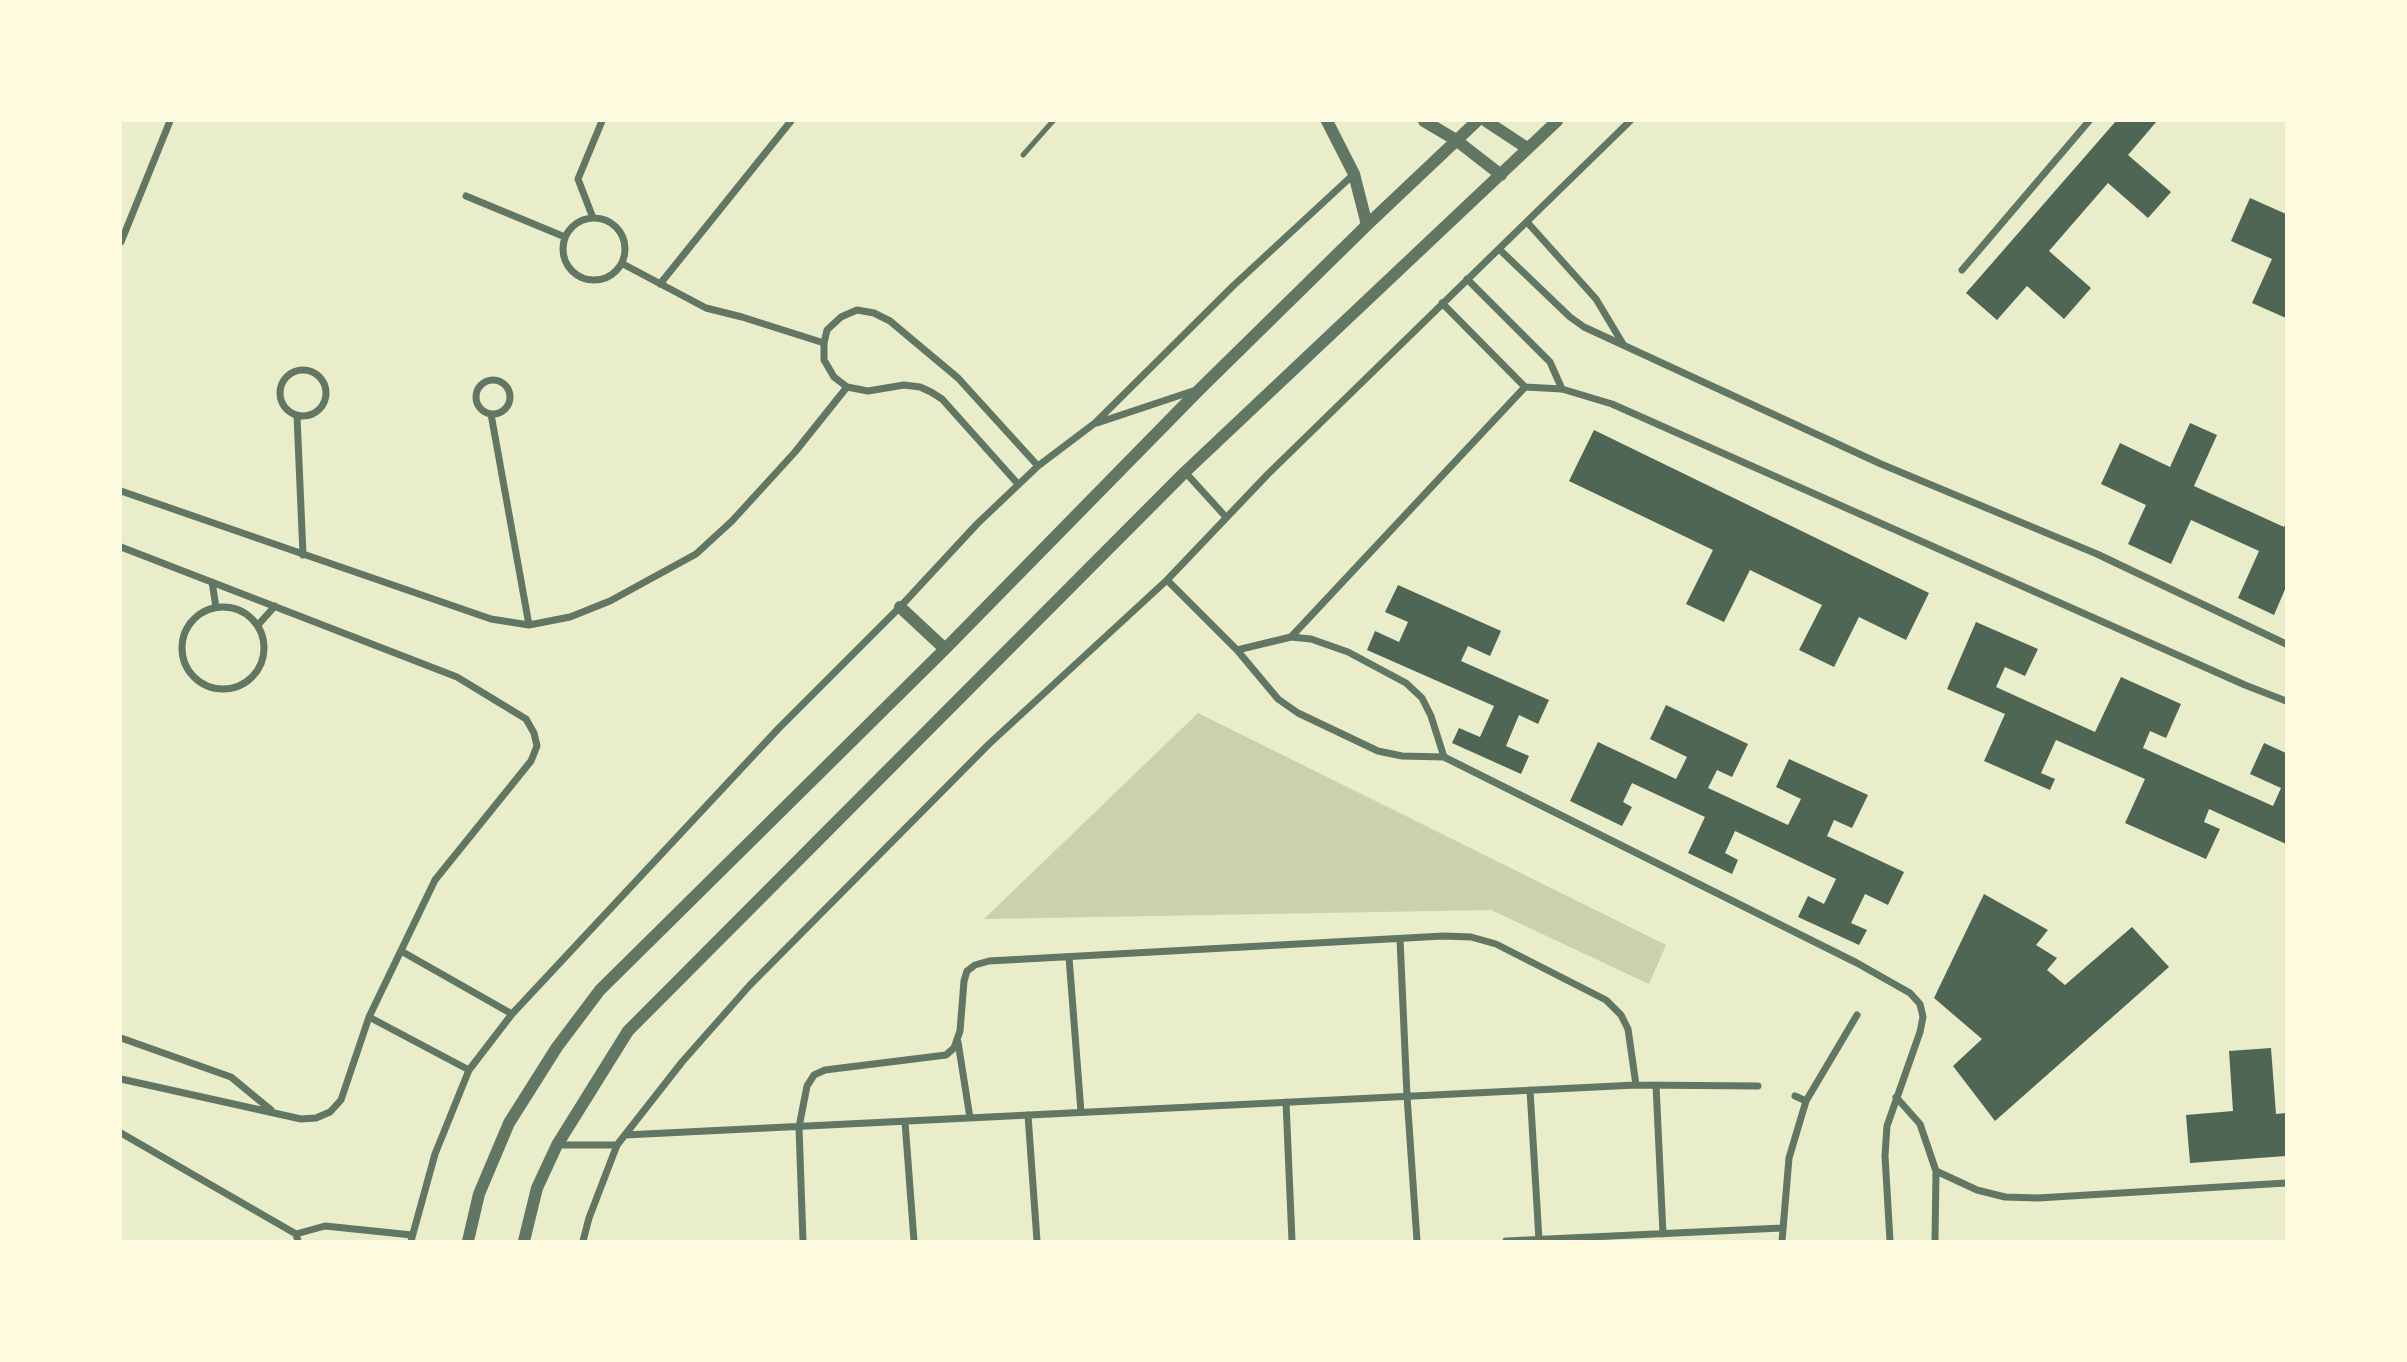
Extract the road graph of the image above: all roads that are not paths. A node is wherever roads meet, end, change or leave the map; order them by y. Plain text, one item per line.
1 (170, 121) edge
2 (602, 121) edge
3 (791, 121) edge
4 (1053, 121) edge
5 (1327, 121) edge
6 (1424, 121) edge
7 (1477, 121) edge
8 (1486, 121) edge
9 (1556, 121) edge
10 (1630, 121) edge
11 (2089, 121) edge
12 (1456, 139) junction
13 (1527, 148) junction
14 (1023, 155) dead end
15 (1354, 174) junction
16 (1501, 175) junction
17 (466, 196) dead end
18 (593, 218) junction
19 (1527, 222) junction
20 (1367, 225) junction
21 (565, 237) junction
22 (121, 242) edge
23 (1499, 249) junction
24 (623, 264) junction
25 (1962, 270) dead end
26 (1467, 279) junction
27 (660, 284) junction
28 (1442, 303) junction
29 (824, 343) junction
30 (1623, 344) junction
31 (848, 387) junction
32 (1525, 387) junction
33 (1200, 389) junction
34 (1562, 389) junction
35 (491, 414) junction
36 (297, 416) junction
37 (1095, 424) junction
38 (1038, 466) junction
39 (1185, 472) junction
40 (1017, 484) junction
41 (121, 491) edge
42 (1225, 516) junction
43 (121, 547) edge
44 (303, 555) junction
45 (1167, 580) junction
46 (212, 582) junction
47 (275, 606) junction
48 (216, 607) junction
49 (900, 607) junction
50 (258, 625) junction
51 (529, 625) junction
52 (1291, 637) junction
53 (2286, 644) edge
54 (945, 649) junction
55 (1237, 650) junction
56 (2286, 701) edge
57 (1444, 757) junction
58 (1400, 939) junction
59 (401, 951) junction
60 (1069, 957) junction
61 (512, 1014) junction
62 (1857, 1015) dead end
63 (369, 1017) junction
64 (121, 1038) edge
65 (957, 1041) junction
66 (469, 1070) junction
67 (121, 1079) edge
68 (1636, 1085) junction
69 (1656, 1085) junction
70 (1758, 1086) dead end
71 (1530, 1090) junction
72 (1407, 1096) junction
73 (1795, 1096) dead end
74 (1896, 1097) junction
75 (1807, 1101) junction
76 (1286, 1102) junction
77 (1080, 1112) junction
78 (275, 1113) junction
79 (1028, 1115) junction
80 (970, 1118) junction
81 (905, 1122) junction
82 (799, 1127) junction
83 (121, 1133) edge
84 (625, 1135) junction
85 (557, 1145) junction
86 (617, 1145) junction
87 (1936, 1171) junction
88 (2286, 1183) edge
89 (1782, 1228) junction
90 (1663, 1234) junction
91 (297, 1238) edge
92 (411, 1238) edge
93 (1539, 1240) edge
94 (468, 1241) edge
95 (524, 1241) edge
96 (583, 1241) edge
97 (803, 1241) edge
98 (914, 1241) edge
99 (1037, 1241) edge
100 (1292, 1241) edge
101 (1417, 1241) edge
102 (1506, 1241) edge
103 (1782, 1241) edge
104 (1890, 1241) edge
105 (1935, 1241) edge

1 - 22 street
2 - 18 street
3 - 27 street
4 - 14 lane
5 - 15 street
6 - 12 street
7 - 12 street
8 - 13 street
9 - 13 street
10 - 19 street
11 - 25 street
12 - 16 street
12 - 20 street
13 - 16 street
15 - 20 street
15 - 37 street
16 - 39 street
17 - 21 street
18 - 21 street
18 - 24 street
19 - 23 street
19 - 30 street
20 - 33 street
21 - 24 street
23 - 26 street
23 - 30 street
24 - 27 street
26 - 28 street
26 - 34 street
27 - 29 street
28 - 32 street
28 - 42 street
29 - 31 street
29 - 38 street
30 - 53 street
31 - 40 street
31 - 51 street
32 - 34 street
32 - 52 street
33 - 37 street
33 - 54 street
34 - 56 street
35 - 35 street
35 - 51 street
36 - 36 street
36 - 44 street
37 - 38 street
38 - 40 street
39 - 42 street
39 - 85 street
40 - 49 street
41 - 44 street
42 - 45 street
43 - 46 street
44 - 51 street
45 - 55 street
45 - 84 street
46 - 47 street
46 - 48 street
47 - 50 street
47 - 59 street
48 - 50 street
48 - 50 street
49 - 54 street
49 - 61 street
52 - 55 street
52 - 57 street
54 - 94 street
55 - 57 street
57 - 74 street
58 - 60 street
58 - 68 street
58 - 72 street
59 - 61 street
59 - 63 street
60 - 65 street
60 - 77 street
61 - 66 street
62 - 75 street
63 - 66 street
63 - 78 street
64 - 78 street
65 - 80 street
65 - 82 street
66 - 92 street
67 - 78 street
68 - 69 street
68 - 71 street
69 - 70 street
69 - 90 street
71 - 72 street
71 - 93 street
72 - 76 street
72 - 101 street
73 - 75 street
74 - 87 street
74 - 104 street
75 - 89 street
76 - 77 street
76 - 100 street
77 - 79 street
79 - 80 street
79 - 99 street
80 - 81 street
81 - 82 street
81 - 98 street
82 - 84 street
82 - 97 street
83 - 91 street
84 - 86 street
85 - 86 street
85 - 95 street
86 - 96 street
87 - 88 street
87 - 105 street
89 - 90 street
89 - 103 street
90 - 93 street
91 - 92 street
93 - 102 street

